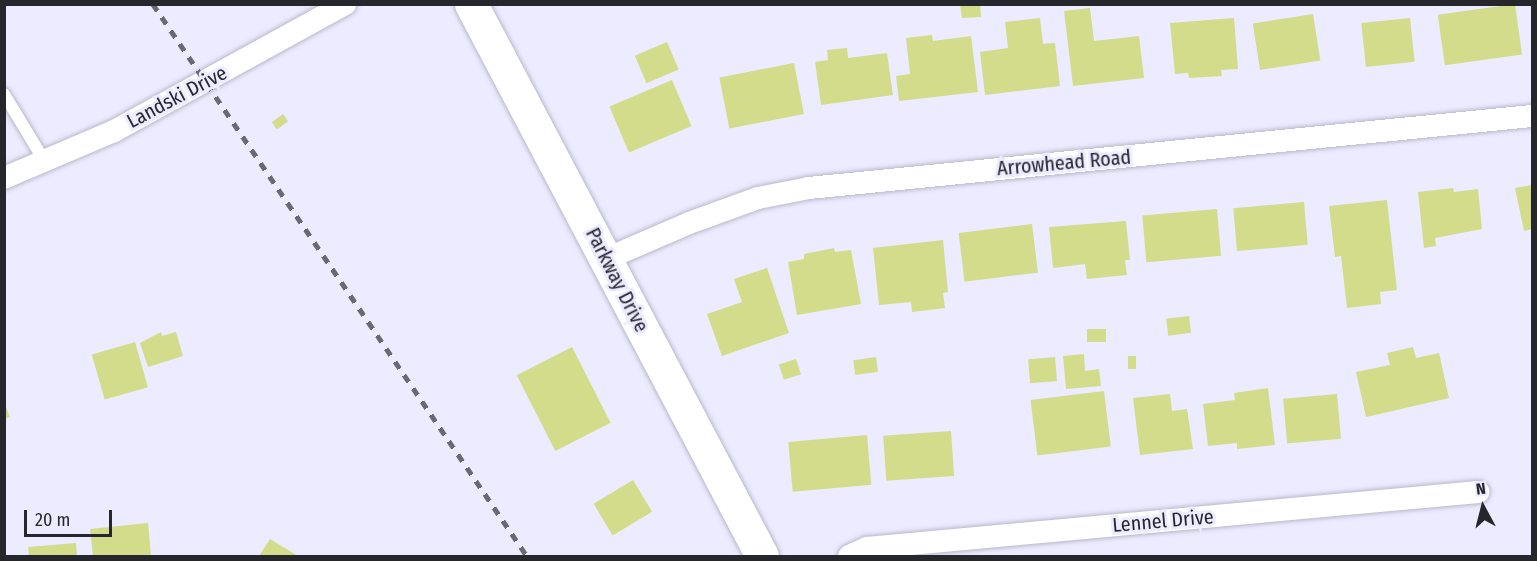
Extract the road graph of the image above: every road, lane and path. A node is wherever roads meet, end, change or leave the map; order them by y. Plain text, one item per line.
1 (345, 4) edge
2 (471, 4) edge
3 (4, 94) edge
4 (1533, 116) edge
5 (45, 162) junction
6 (4, 178) edge
7 (606, 259) junction
8 (1478, 492) dead end
9 (762, 556) edge
10 (849, 556) edge

1 - 5 street, Landski Drive
2 - 7 street, Parkway Drive
3 - 5 lane
4 - 7 street, Arrowhead Road
5 - 6 street, Landski Drive
7 - 9 street, Parkway Drive
8 - 10 street, Lennel Drive

